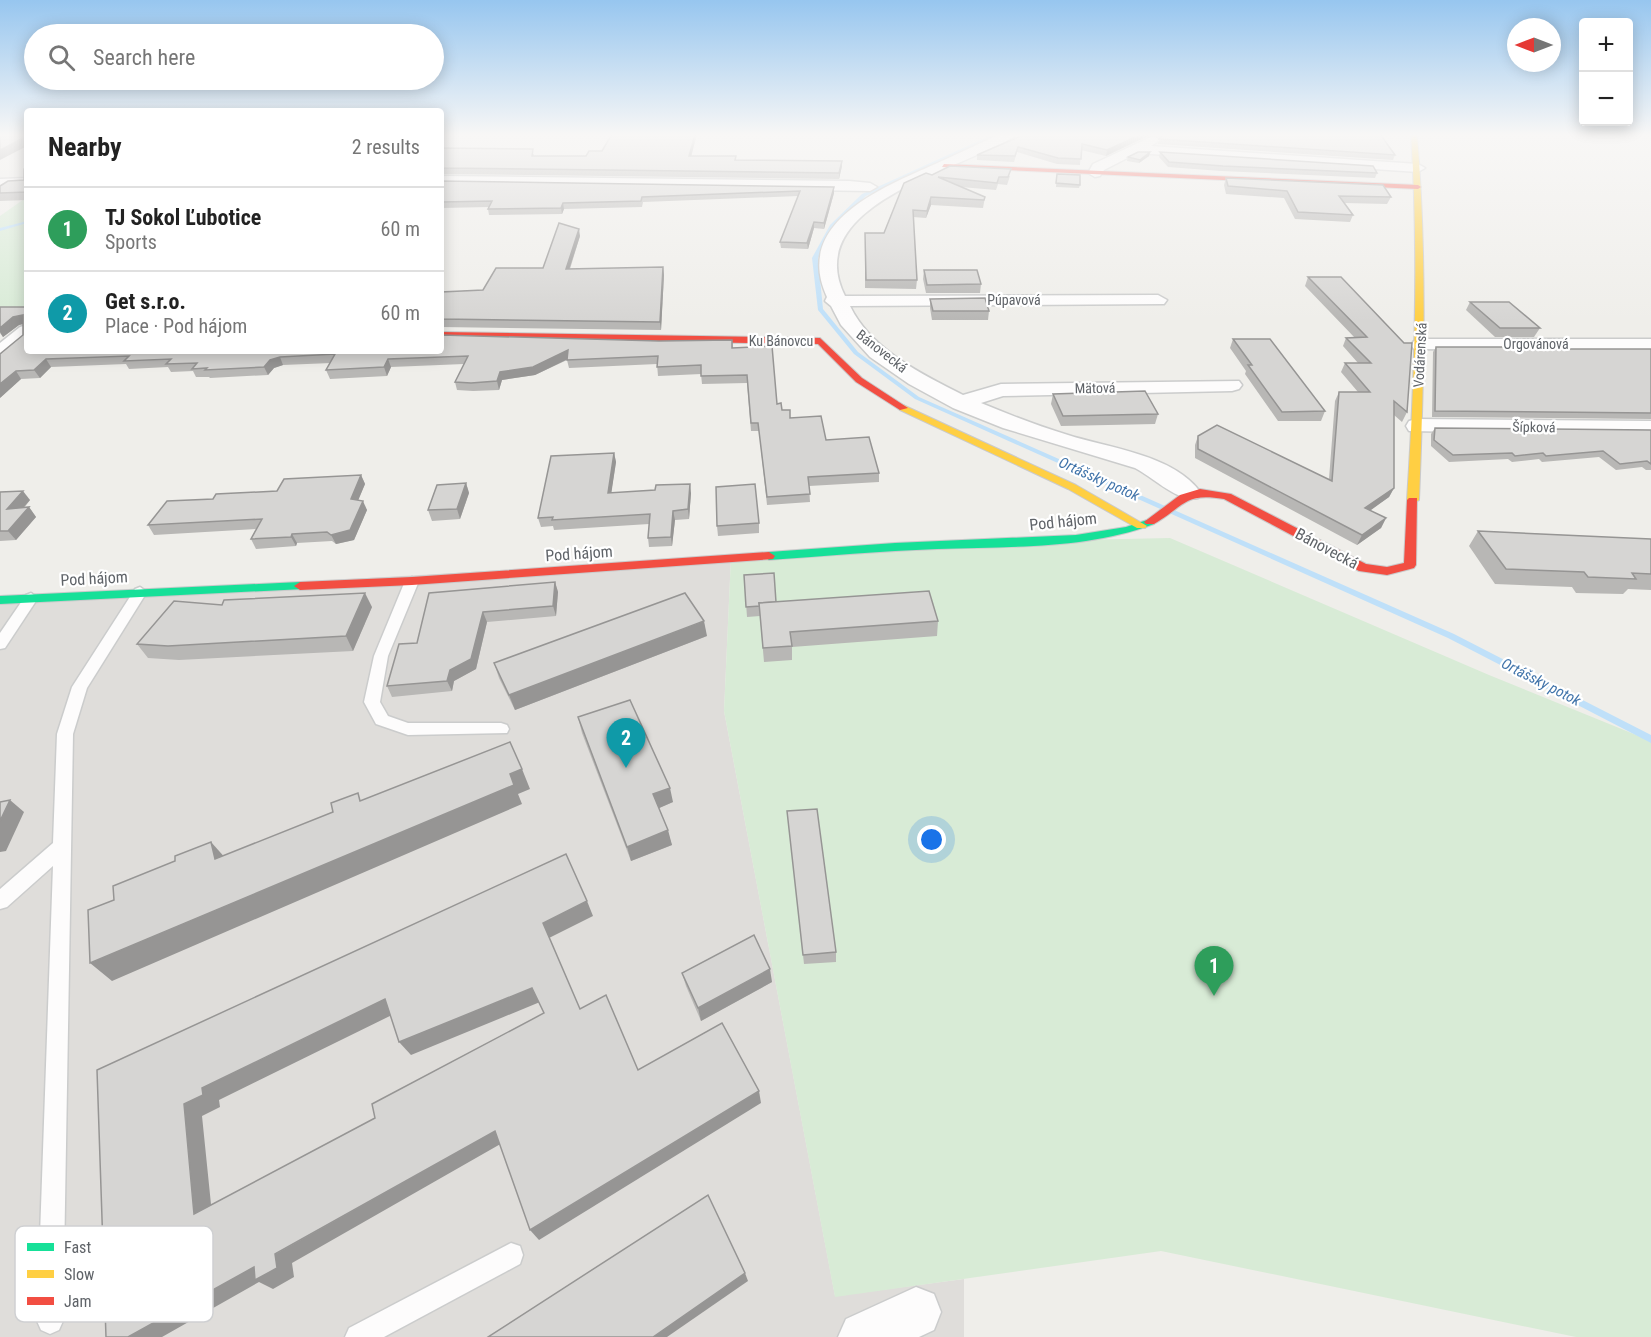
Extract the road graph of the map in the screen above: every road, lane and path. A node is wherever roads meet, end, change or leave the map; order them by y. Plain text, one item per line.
1 (881, 196) edge
2 (1419, 196) edge
3 (1158, 300) dead end
4 (834, 301) junction
5 (24, 333) edge
6 (444, 335) edge
7 (1421, 345) junction
8 (1651, 345) edge
9 (0, 353) edge
10 (1232, 385) dead end
11 (961, 403) junction
12 (1417, 426) junction
13 (1651, 428) edge
14 (1184, 497) junction
15 (1141, 526) junction
16 (1400, 571) joint
17 (412, 581) junction
18 (140, 592) junction
19 (31, 598) junction
20 (0, 600) edge
21 (0, 644) edge
22 (501, 729) dead end
23 (61, 847) junction
24 (0, 901) edge
25 (52, 1226) edge
26 (511, 1255) dead end
27 (916, 1312) dead end
28 (358, 1337) edge
29 (864, 1337) edge

1 - 4 street, Bánovecká
2 - 7 street, Vodárenská
3 - 4 street, Púpavová
4 - 11 street, Bánovecká
5 - 9 street
6 - 15 street, Ku Bánovcu
7 - 8 street, Orgovánová
7 - 12 street, Vodárenská
10 - 11 street, Mätová
11 - 14 street, Bánovecká
12 - 13 street, Šípková
12 - 16 street, Vodárenská
14 - 15 street, Pod hájom
14 - 16 street, Bánovecká
15 - 17 street, Pod hájom
17 - 18 street, Pod hájom
17 - 22 lane
18 - 19 street, Pod hájom
18 - 23 lane
19 - 20 street, Pod hájom
19 - 21 lane
23 - 24 lane
23 - 25 lane
26 - 28 lane
27 - 29 street

